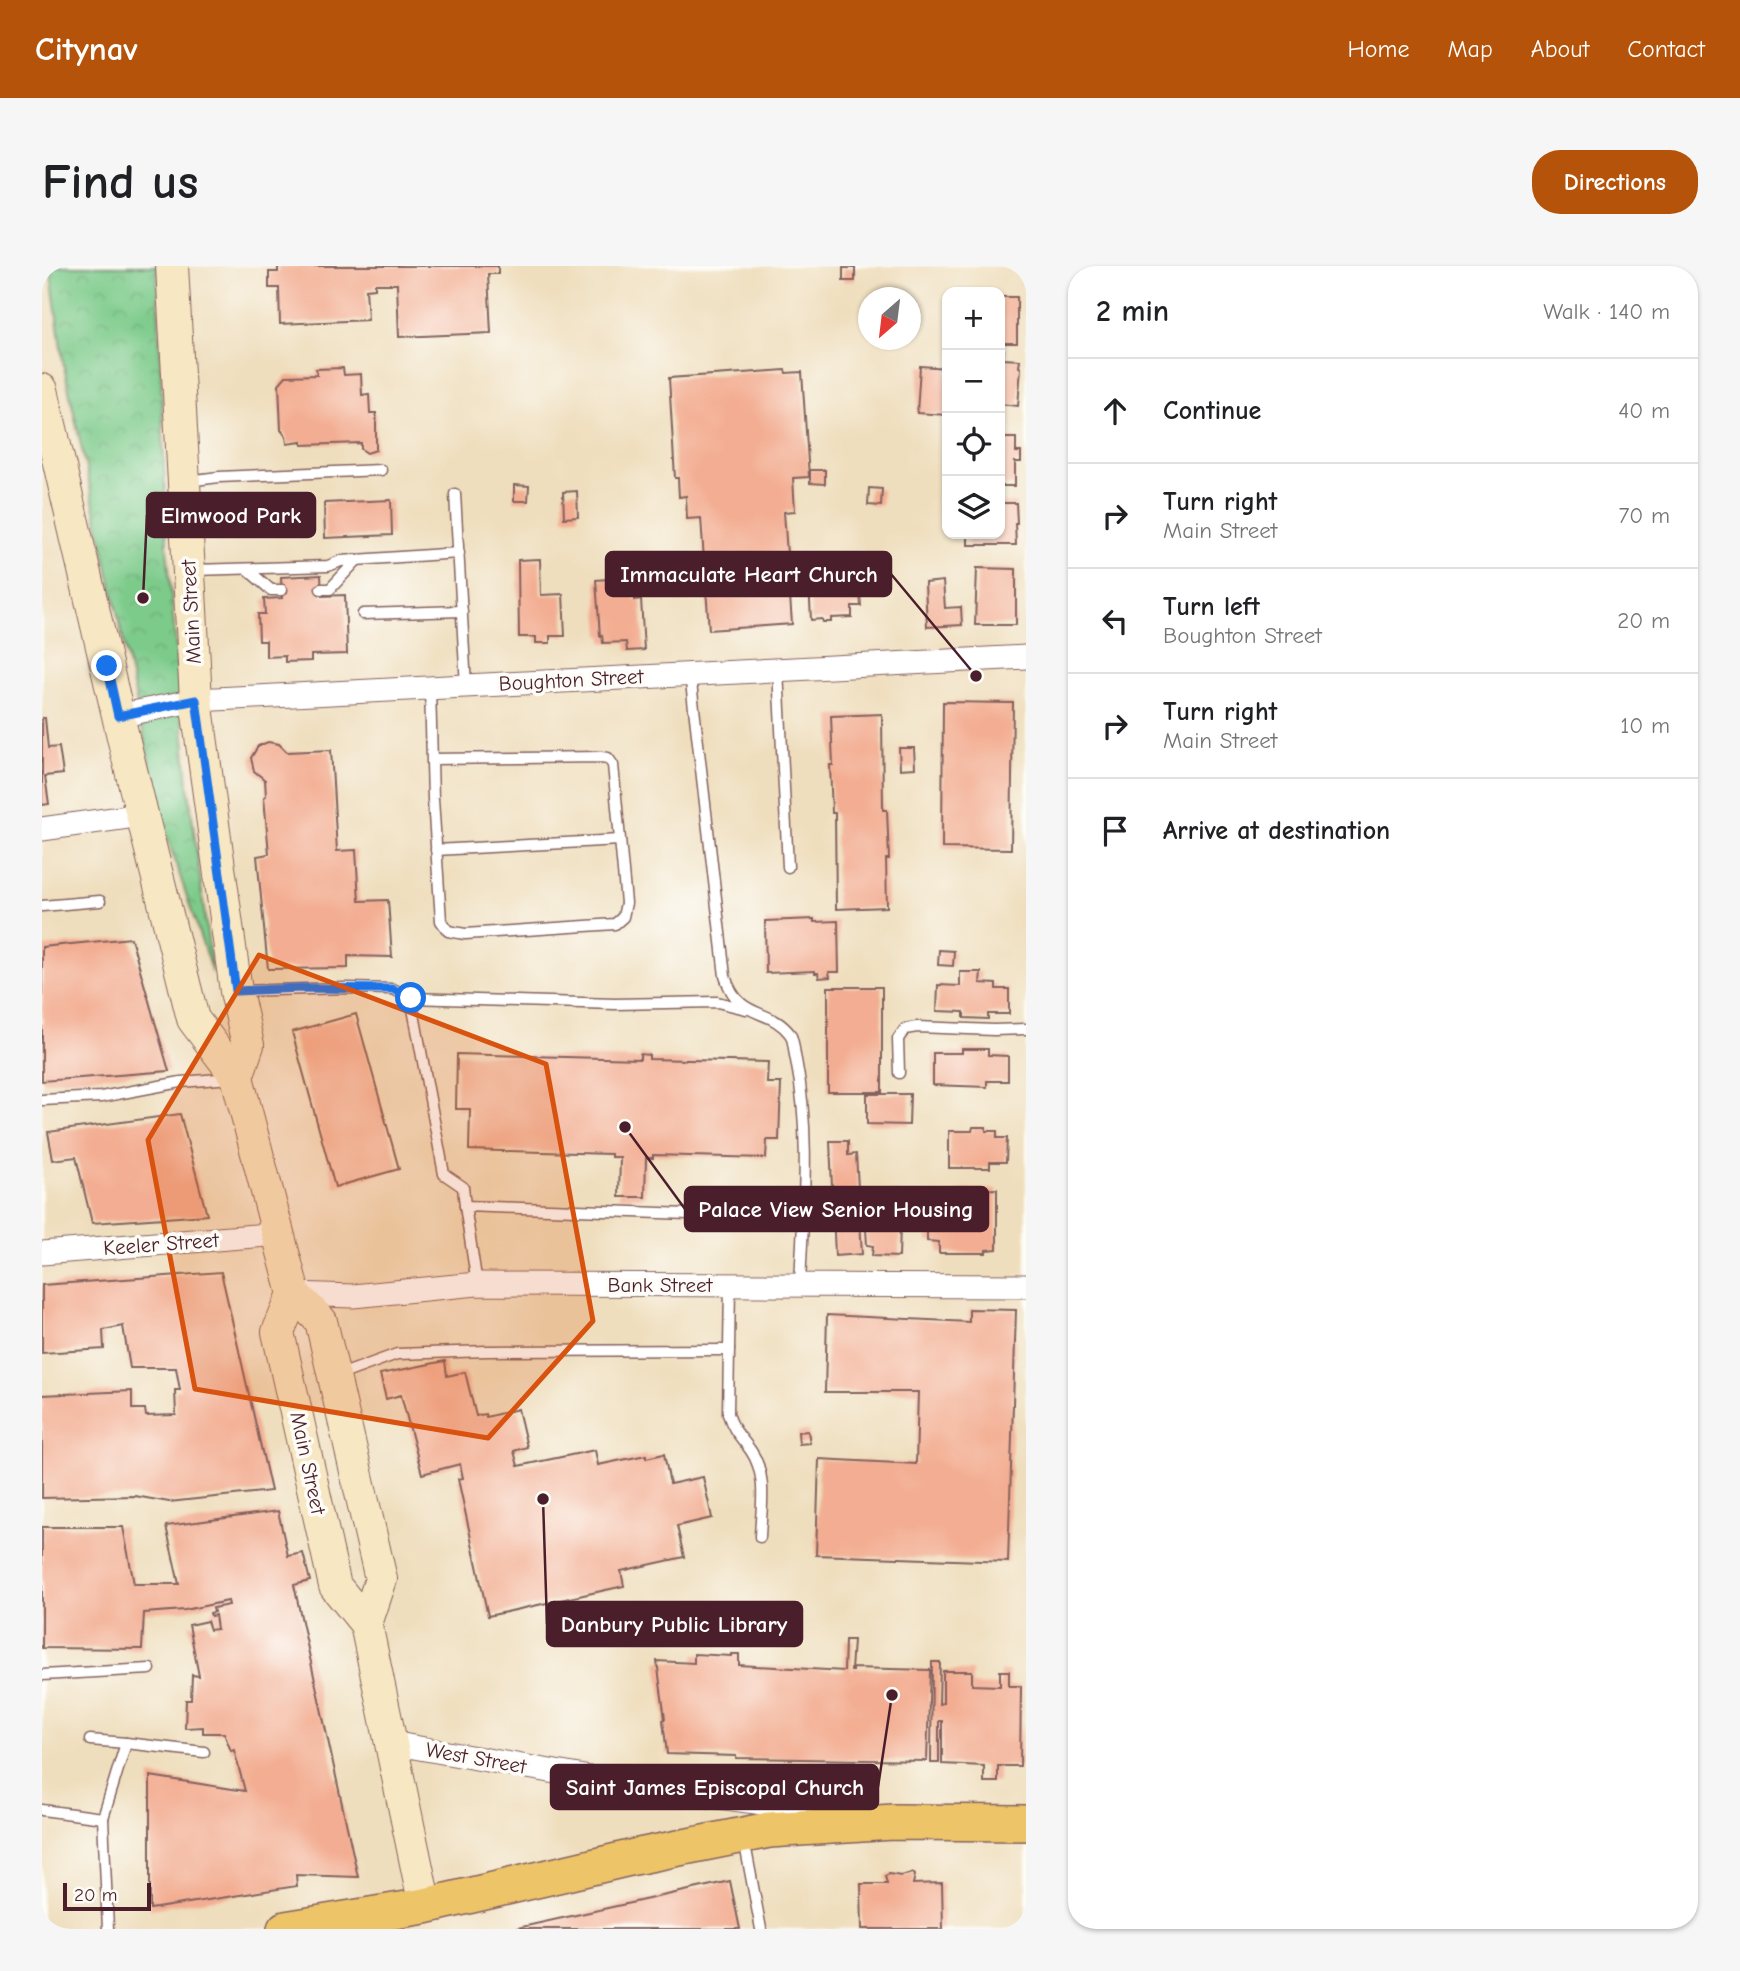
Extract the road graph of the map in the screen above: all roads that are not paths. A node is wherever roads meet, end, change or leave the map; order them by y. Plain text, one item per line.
1 (172, 266) edge
2 (42, 390) edge
3 (381, 470) dead end
4 (184, 481) junction
5 (456, 494) dead end
6 (459, 554) junction
7 (357, 560) junction
8 (247, 569) junction
9 (189, 570) junction
10 (321, 589) dead end
11 (282, 590) dead end
12 (462, 611) junction
13 (363, 614) dead end
14 (1026, 657) edge
15 (778, 670) junction
16 (690, 674) junction
17 (466, 686) junction
18 (430, 688) junction
19 (196, 700) junction
20 (118, 716) junction
21 (432, 760) junction
22 (142, 815) junction
23 (42, 829) edge
24 (620, 840) junction
25 (436, 850) junction
26 (788, 867) dead end
27 (100, 901) dead end
28 (42, 906) edge
29 (236, 991) junction
30 (411, 998) junction
31 (746, 1009) junction
32 (1026, 1029) edge
33 (899, 1073) dead end
34 (237, 1077) junction
35 (42, 1100) edge
36 (466, 1206) junction
37 (803, 1218) junction
38 (280, 1234) junction
39 (42, 1253) edge
40 (477, 1284) junction
41 (730, 1285) junction
42 (800, 1285) junction
43 (1026, 1286) edge
44 (294, 1294) junction
45 (729, 1350) junction
46 (335, 1377) junction
47 (760, 1536) dead end
48 (366, 1624) junction
49 (150, 1669) dead end
50 (42, 1675) edge
51 (90, 1740) dead end
52 (126, 1743) junction
53 (391, 1743) junction
54 (204, 1752) dead end
55 (42, 1810) edge
56 (103, 1818) junction
57 (893, 1822) junction
58 (1026, 1823) edge
59 (743, 1835) junction
60 (427, 1918) edge
61 (108, 1929) edge
62 (285, 1929) edge
63 (761, 1929) edge

1 - 4 main road, Main Street
2 - 20 main road
3 - 4 lane
4 - 9 main road, Main Street
5 - 6 lane
6 - 7 lane
6 - 12 lane
7 - 8 lane
7 - 10 lane
8 - 9 lane
8 - 11 lane
9 - 19 main road, Main Street
12 - 13 lane
12 - 17 lane
14 - 15 street, Boughton Street
15 - 16 street, Boughton Street
15 - 26 lane
16 - 17 street, Boughton Street
16 - 31 lane
17 - 18 street, Boughton Street
18 - 19 street, Boughton Street
18 - 21 lane
19 - 20 street, Boughton Street
19 - 29 main road, Main Street
20 - 22 main road
21 - 24 lane
21 - 25 lane
22 - 23 street
22 - 34 main road
24 - 25 lane
24 - 25 lane
27 - 28 lane
29 - 30 lane
29 - 34 main road, Main Street
30 - 31 lane
30 - 36 lane
31 - 37 lane
32 - 33 lane
34 - 35 lane
34 - 38 main road
36 - 37 lane
36 - 40 lane
37 - 42 lane
38 - 39 street, Keeler Street
38 - 44 main road
40 - 41 street, Bank Street
40 - 44 street, Bank Street
41 - 42 street, Bank Street
41 - 45 lane
42 - 43 street, Bank Street
44 - 46 main road
44 - 48 main road, Main Street
45 - 46 lane
45 - 47 lane
46 - 48 main road
48 - 53 main road, Main Street
49 - 50 lane
51 - 52 lane
52 - 54 lane
52 - 56 lane
53 - 57 street, West Street
53 - 60 main road, Main Street
55 - 56 lane
56 - 61 lane
57 - 58 main road, West Street
57 - 59 main road, West Street
59 - 60 main road, West Street
59 - 63 lane
60 - 62 main road, West Street

